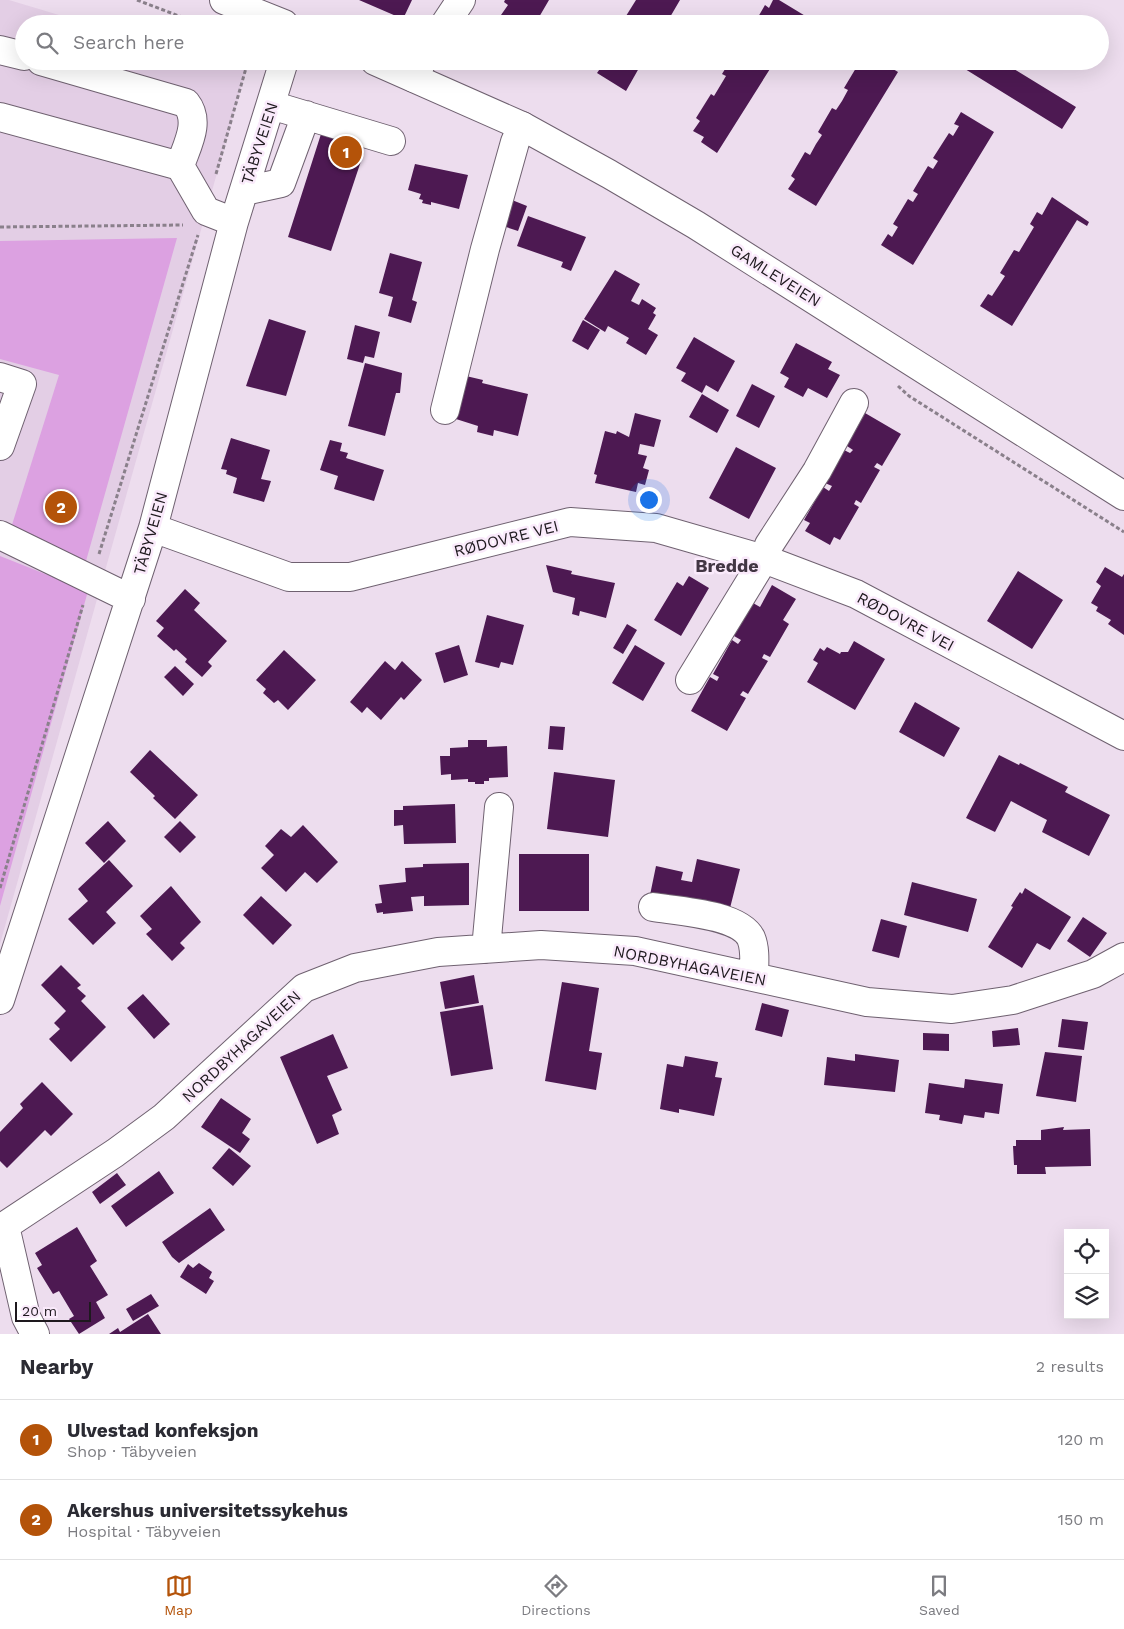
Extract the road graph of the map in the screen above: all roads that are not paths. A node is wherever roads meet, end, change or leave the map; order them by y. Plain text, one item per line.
1 (224, 0) edge
2 (461, 0) edge
3 (262, 15) edge
4 (451, 15) edge
5 (0, 50) edge
6 (15, 54) edge
7 (72, 70) edge
8 (281, 70) edge
9 (420, 70) edge
10 (271, 104) junction
11 (306, 115) junction
12 (0, 118) edge
13 (522, 126) junction
14 (391, 141) dead end
15 (180, 166) junction
16 (244, 190) junction
17 (234, 222) junction
18 (0, 377) edge
19 (854, 403) dead end
20 (445, 410) dead end
21 (0, 446) edge
22 (1124, 496) edge
23 (153, 528) junction
24 (0, 535) edge
25 (764, 559) junction
26 (131, 599) junction
27 (690, 680) dead end
28 (1124, 736) edge
29 (499, 807) dead end
30 (653, 907) dead end
31 (486, 949) junction
32 (1124, 956) edge
33 (754, 977) junction
34 (0, 1000) edge
35 (3, 1227) edge
36 (35, 1334) edge

1 - 3 street
2 - 4 street
5 - 6 street
7 - 15 street
8 - 10 street, TÄBYVEIEN
9 - 13 street, GAMLEVEIEN
10 - 11 street
10 - 16 street, TÄBYVEIEN
11 - 14 street
11 - 16 street
12 - 15 street
13 - 20 street
13 - 22 street, GAMLEVEIEN
15 - 17 street
16 - 17 street, TÄBYVEIEN
17 - 23 street, TÄBYVEIEN
18 - 21 street
19 - 25 street
23 - 25 street, RØDOVRE VEI
23 - 26 street, TÄBYVEIEN
24 - 26 street
25 - 27 street
25 - 28 street, RØDOVRE VEI
26 - 34 street, TÄBYVEIEN
29 - 31 street
30 - 33 street
31 - 33 street, NORDBYHAGAVEIEN
31 - 35 street, NORDBYHAGAVEIEN
32 - 33 street, NORDBYHAGAVEIEN
35 - 36 street, NORDBYHAGAVEIEN

